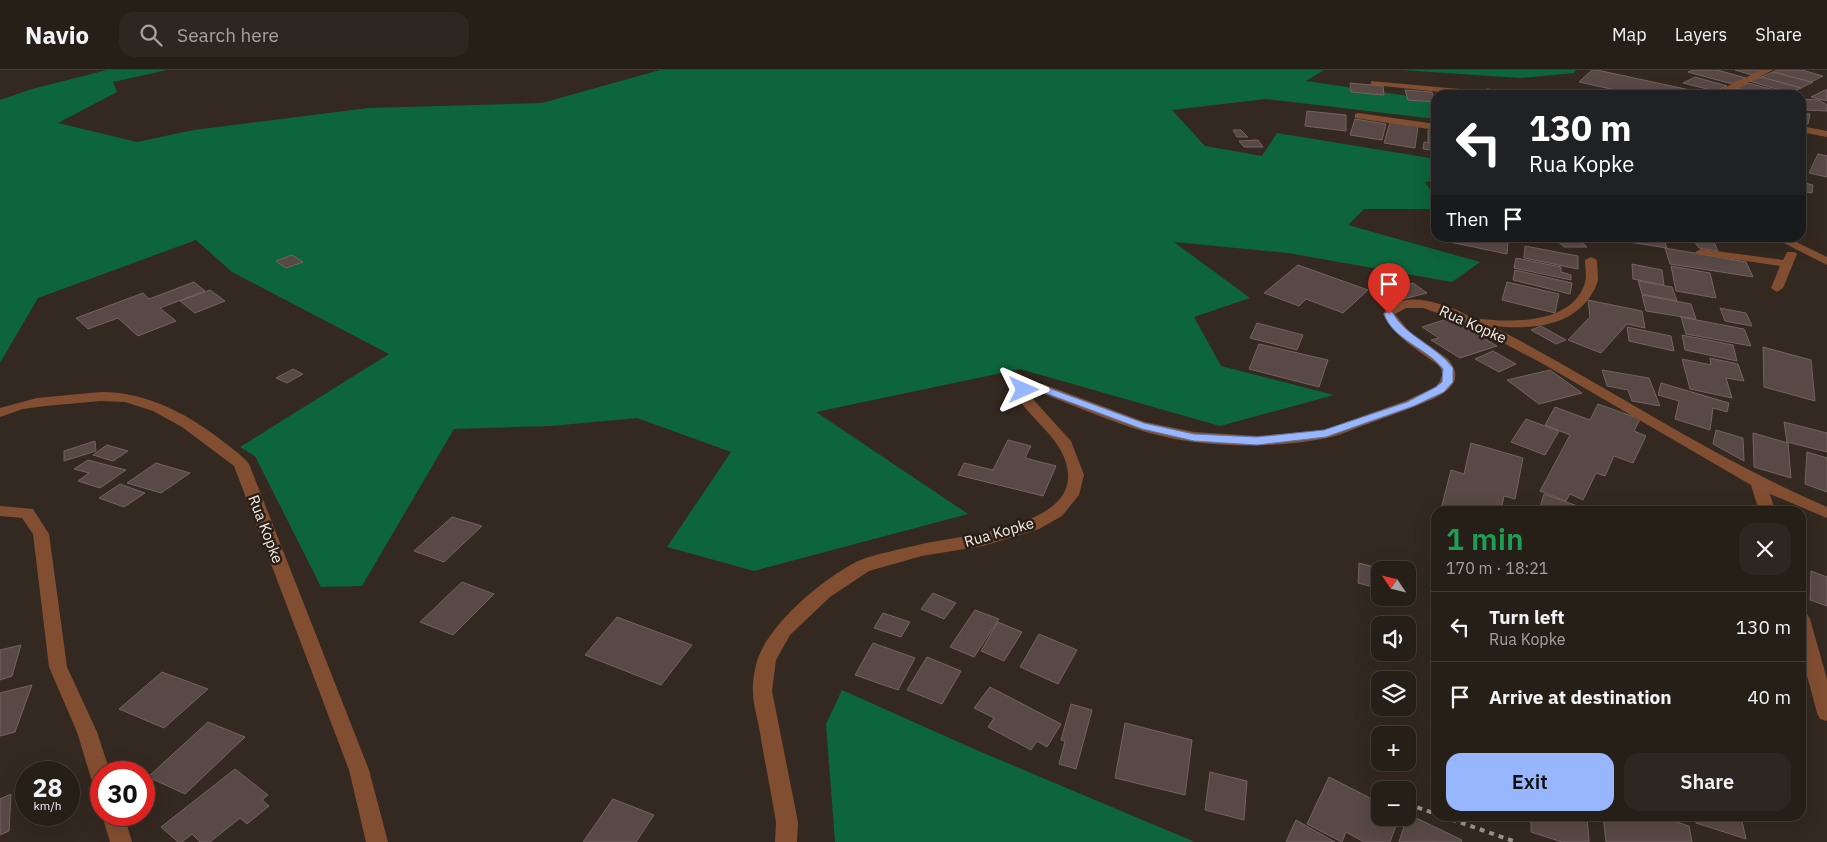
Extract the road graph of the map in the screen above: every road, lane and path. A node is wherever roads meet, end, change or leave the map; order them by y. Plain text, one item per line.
1 (1769, 70) edge
2 (1374, 83) dead end
3 (1443, 90) edge
4 (1724, 90) edge
5 (1358, 116) dead end
6 (1431, 126) edge
7 (1806, 130) edge
8 (1827, 134) edge
9 (1787, 242) edge
10 (1794, 246) junction
11 (1701, 252) dead end
12 (1591, 260) dead end
13 (1827, 262) edge
14 (1787, 264) junction
15 (1777, 288) dead end
16 (1471, 321) junction
17 (0, 412) edge
18 (1758, 483) junction
19 (1765, 506) edge
20 (0, 511) edge
21 (1827, 513) edge
22 (1806, 633) edge
23 (1813, 653) edge
24 (1827, 713) edge
25 (96, 761) edge
26 (1416, 807) edge
27 (1431, 812) edge
28 (1456, 821) edge
29 (116, 826) edge
30 (121, 842) edge
31 (377, 842) edge
32 (786, 842) edge
33 (1516, 842) edge

1 - 4 street
2 - 3 street
5 - 6 street
7 - 8 street
9 - 10 street
10 - 13 street
10 - 14 street
11 - 14 street
12 - 16 street
14 - 15 street
16 - 18 street, Rua Kopke
16 - 32 street, Rua Kopke
17 - 31 street, Rua Kopke
18 - 19 street
18 - 21 street, Rua Kopke
20 - 25 street
22 - 23 street
23 - 24 street
26 - 27 path
28 - 33 path
29 - 30 street

